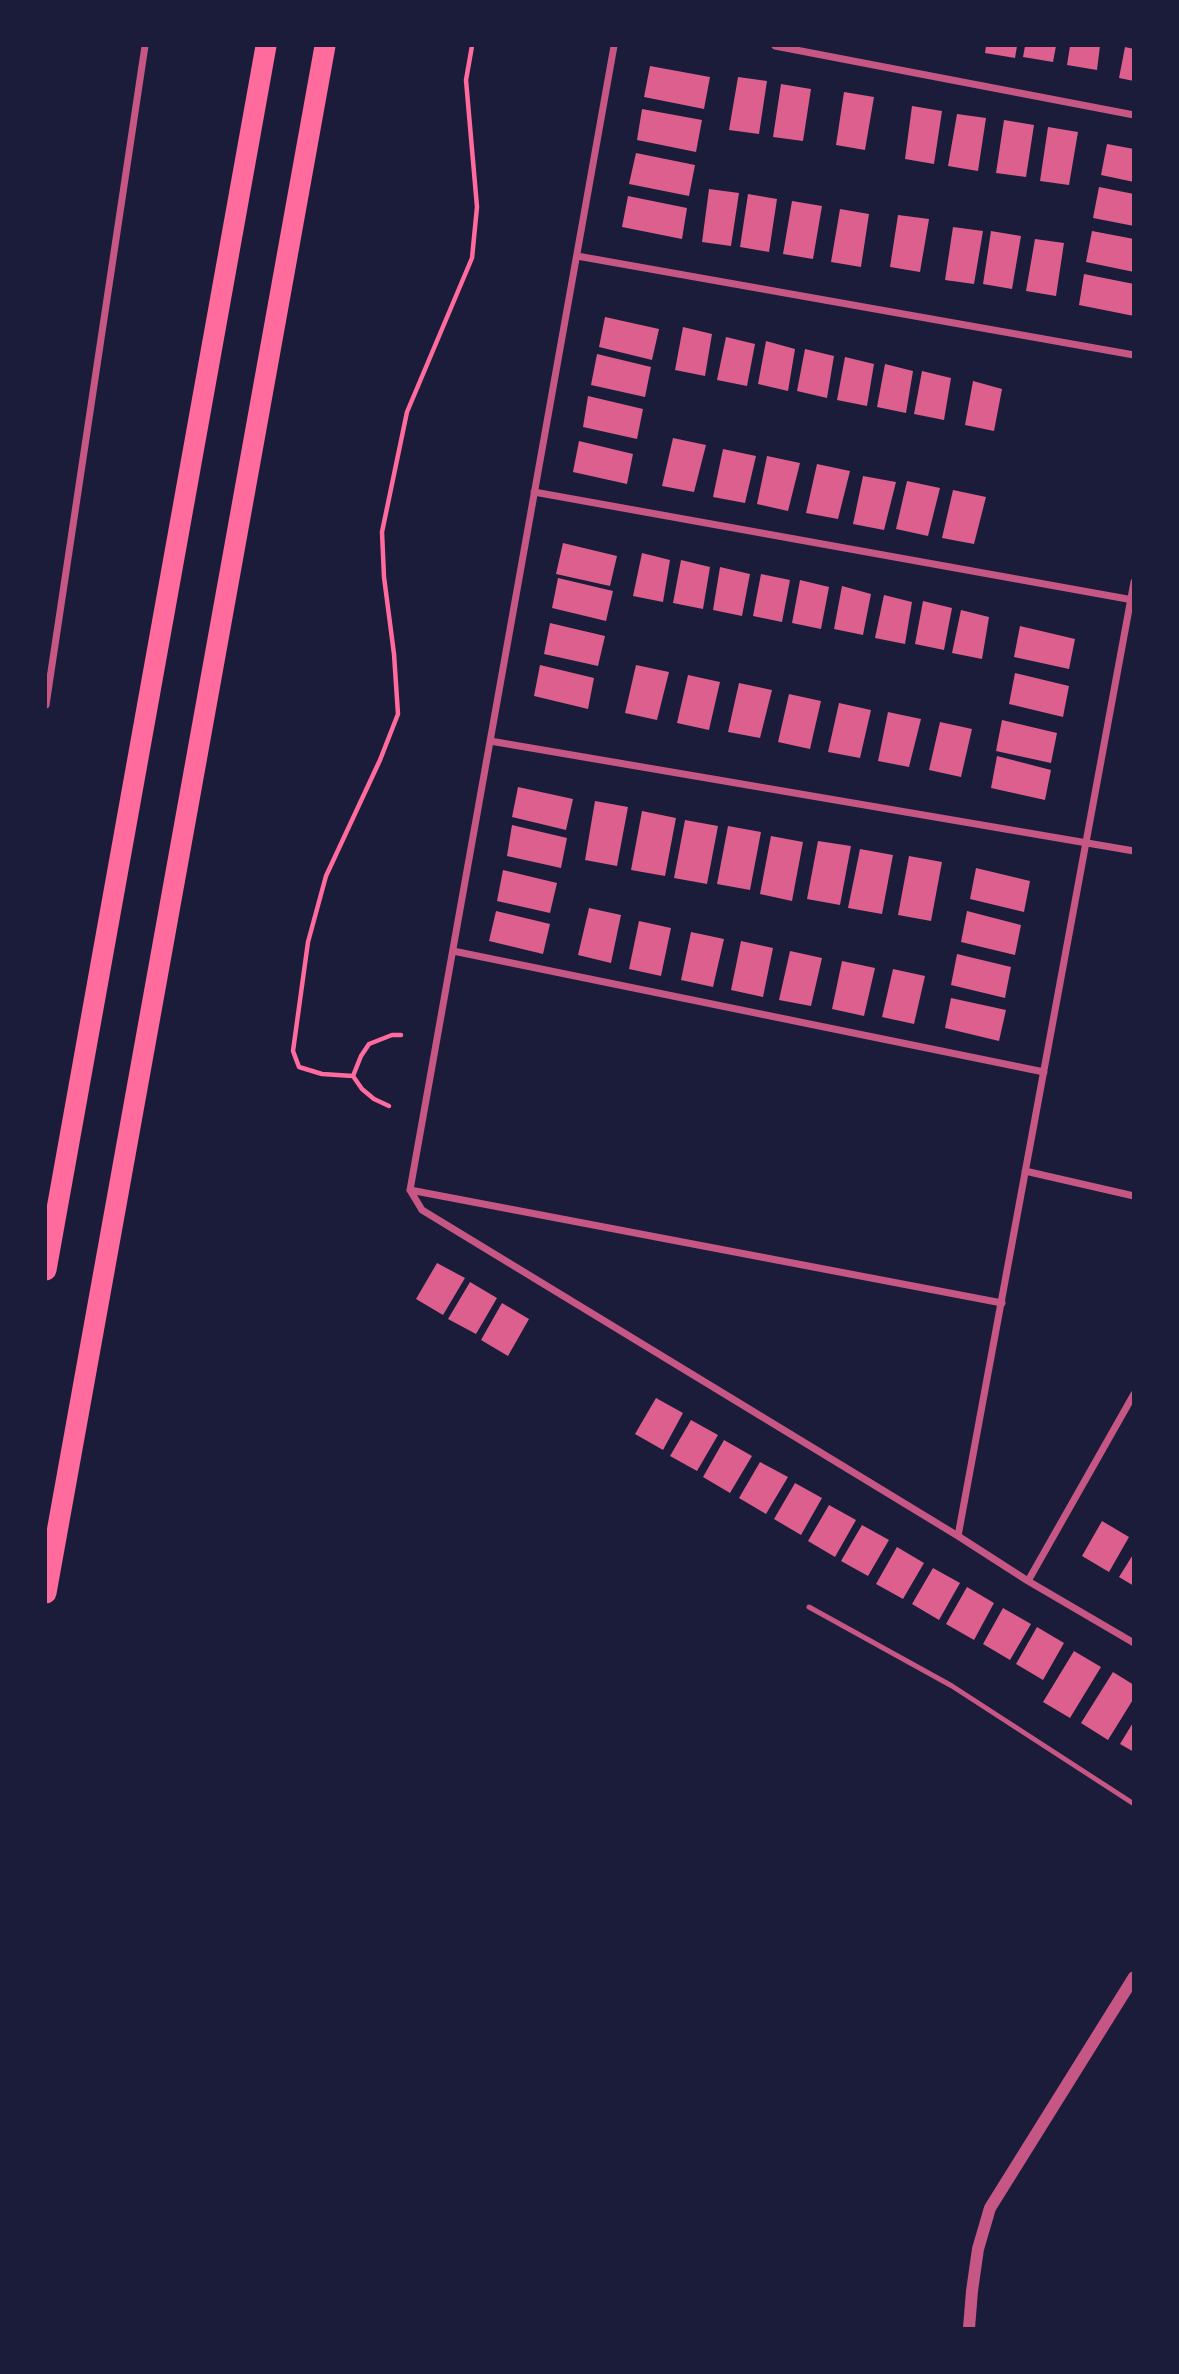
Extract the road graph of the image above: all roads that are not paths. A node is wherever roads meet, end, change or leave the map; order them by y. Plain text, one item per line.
1 (145, 46) edge
2 (266, 46) edge
3 (325, 46) edge
4 (614, 46) edge
5 (775, 46) edge
6 (1133, 115) edge
7 (576, 256) junction
8 (1133, 355) edge
9 (534, 492) junction
10 (1133, 582) edge
11 (1132, 600) edge
12 (46, 705) edge
13 (490, 741) junction
14 (1085, 844) junction
15 (1133, 851) edge
16 (453, 951) junction
17 (1044, 1072) junction
18 (1025, 1171) junction
19 (411, 1190) junction
20 (1133, 1196) edge
21 (46, 1270) edge
22 (1002, 1303) junction
23 (1133, 1394) edge
24 (958, 1536) junction
25 (1028, 1581) junction
26 (46, 1593) edge
27 (809, 1607) dead end
28 (1133, 1643) edge
29 (1133, 1804) edge
30 (1133, 1977) edge
31 (970, 2329) edge

1 - 12 street
2 - 21 highway
3 - 26 highway
4 - 7 street
5 - 6 street
7 - 8 street
7 - 9 street
9 - 11 street
9 - 13 street
10 - 11 street
11 - 14 street
13 - 14 street
13 - 16 street
14 - 15 street
14 - 17 street
16 - 17 street
16 - 19 street
17 - 18 street
18 - 20 street
18 - 22 street
19 - 22 street
19 - 24 street
22 - 24 street
23 - 25 street
24 - 25 street
25 - 28 street
27 - 29 lane
30 - 31 street

